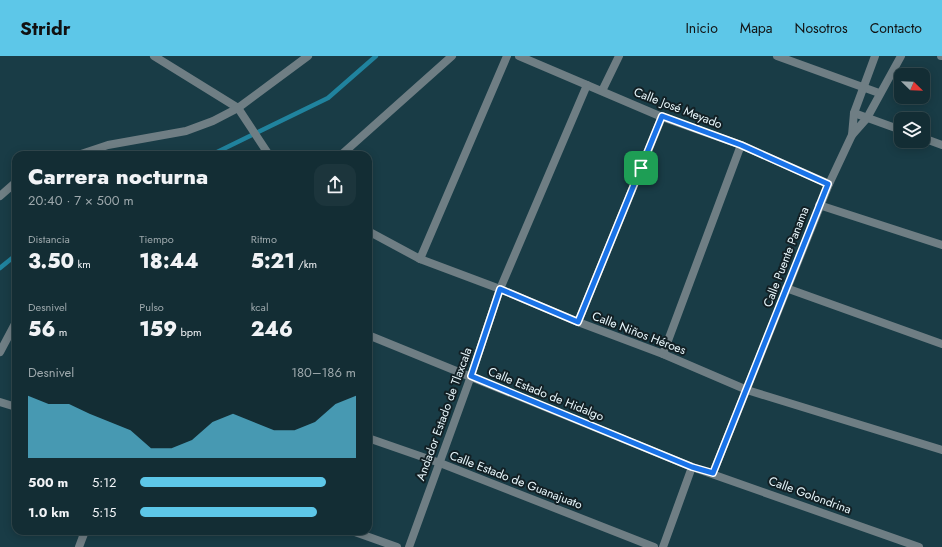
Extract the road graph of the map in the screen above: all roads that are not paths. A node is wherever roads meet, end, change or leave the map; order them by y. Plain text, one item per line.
1 (154, 56) edge
2 (308, 56) edge
3 (452, 56) edge
4 (507, 56) edge
5 (519, 56) edge
6 (619, 56) edge
7 (777, 56) edge
8 (875, 56) edge
9 (901, 56) edge
10 (587, 85) junction
11 (862, 87) junction
12 (602, 91) junction
13 (879, 93) junction
14 (238, 108) junction
15 (854, 113) junction
16 (662, 116) junction
17 (867, 118) junction
18 (894, 128) edge
19 (852, 135) junction
20 (930, 141) edge
21 (741, 145) junction
22 (942, 145) edge
23 (90, 151) edge
24 (267, 151) edge
25 (345, 151) edge
26 (828, 184) junction
27 (12, 186) edge
28 (0, 196) edge
29 (819, 205) junction
30 (372, 233) edge
31 (942, 245) edge
32 (420, 259) junction
33 (786, 288) junction
34 (500, 289) junction
35 (578, 322) junction
36 (12, 330) edge
37 (372, 337) edge
38 (942, 344) edge
39 (0, 352) edge
40 (663, 354) junction
41 (471, 376) junction
42 (748, 390) junction
43 (0, 402) edge
44 (12, 406) edge
45 (372, 439) edge
46 (942, 450) edge
47 (440, 463) junction
48 (692, 467) junction
49 (713, 473) junction
50 (84, 535) edge
51 (363, 535) edge
52 (79, 547) edge
53 (397, 547) edge
54 (409, 547) edge
55 (654, 547) edge
56 (663, 547) edge
57 (920, 547) edge

1 - 14 street
2 - 14 street
3 - 25 street
4 - 32 street
5 - 10 street, Calle José Meyado
6 - 12 street
7 - 11 street
8 - 11 street, Calle Puente Panama
9 - 13 street, Calle Puente Panama
10 - 12 street, Calle José Meyado
10 - 34 street, Andador Estado de Tlaxcala
11 - 13 street
11 - 15 street, Calle Puente Panama
12 - 16 street, Calle José Meyado
13 - 17 street, Calle Puente Panama
14 - 23 street
14 - 24 street
15 - 17 street
15 - 19 street, Calle Puente Panama
16 - 21 street, Calle José Meyado
16 - 35 street
17 - 18 street
17 - 19 street, Calle Puente Panama
19 - 26 street, Calle Puente Panama
20 - 22 street
21 - 26 street, Calle José Meyado
21 - 40 street
26 - 29 street, Calle Puente Panama
27 - 28 street
29 - 31 street
29 - 33 street, Calle Puente Panama
30 - 32 street, Calle Niños Héroes
32 - 34 street, Calle Niños Héroes
33 - 38 street
33 - 42 street, Calle Puente Panama
34 - 35 street, Calle Niños Héroes
34 - 41 street, Andador Estado de Tlaxcala
35 - 40 street, Calle Niños Héroes
36 - 39 street
37 - 41 street, Calle Estado de Hidalgo
40 - 42 street, Calle Niños Héroes
41 - 47 street, Andador Estado de Tlaxcala
41 - 48 street, Calle Estado de Hidalgo
42 - 46 street, Calle Niños Héroes
42 - 49 street, Calle Puente Panama
43 - 44 street
45 - 47 street, Calle Estado de Guanajuato
47 - 54 street, Andador Estado de Tlaxcala
47 - 55 street, Calle Estado de Guanajuato
48 - 49 street, Calle Golondrina
48 - 56 street
49 - 57 street, Calle Golondrina
50 - 52 street
51 - 53 street

